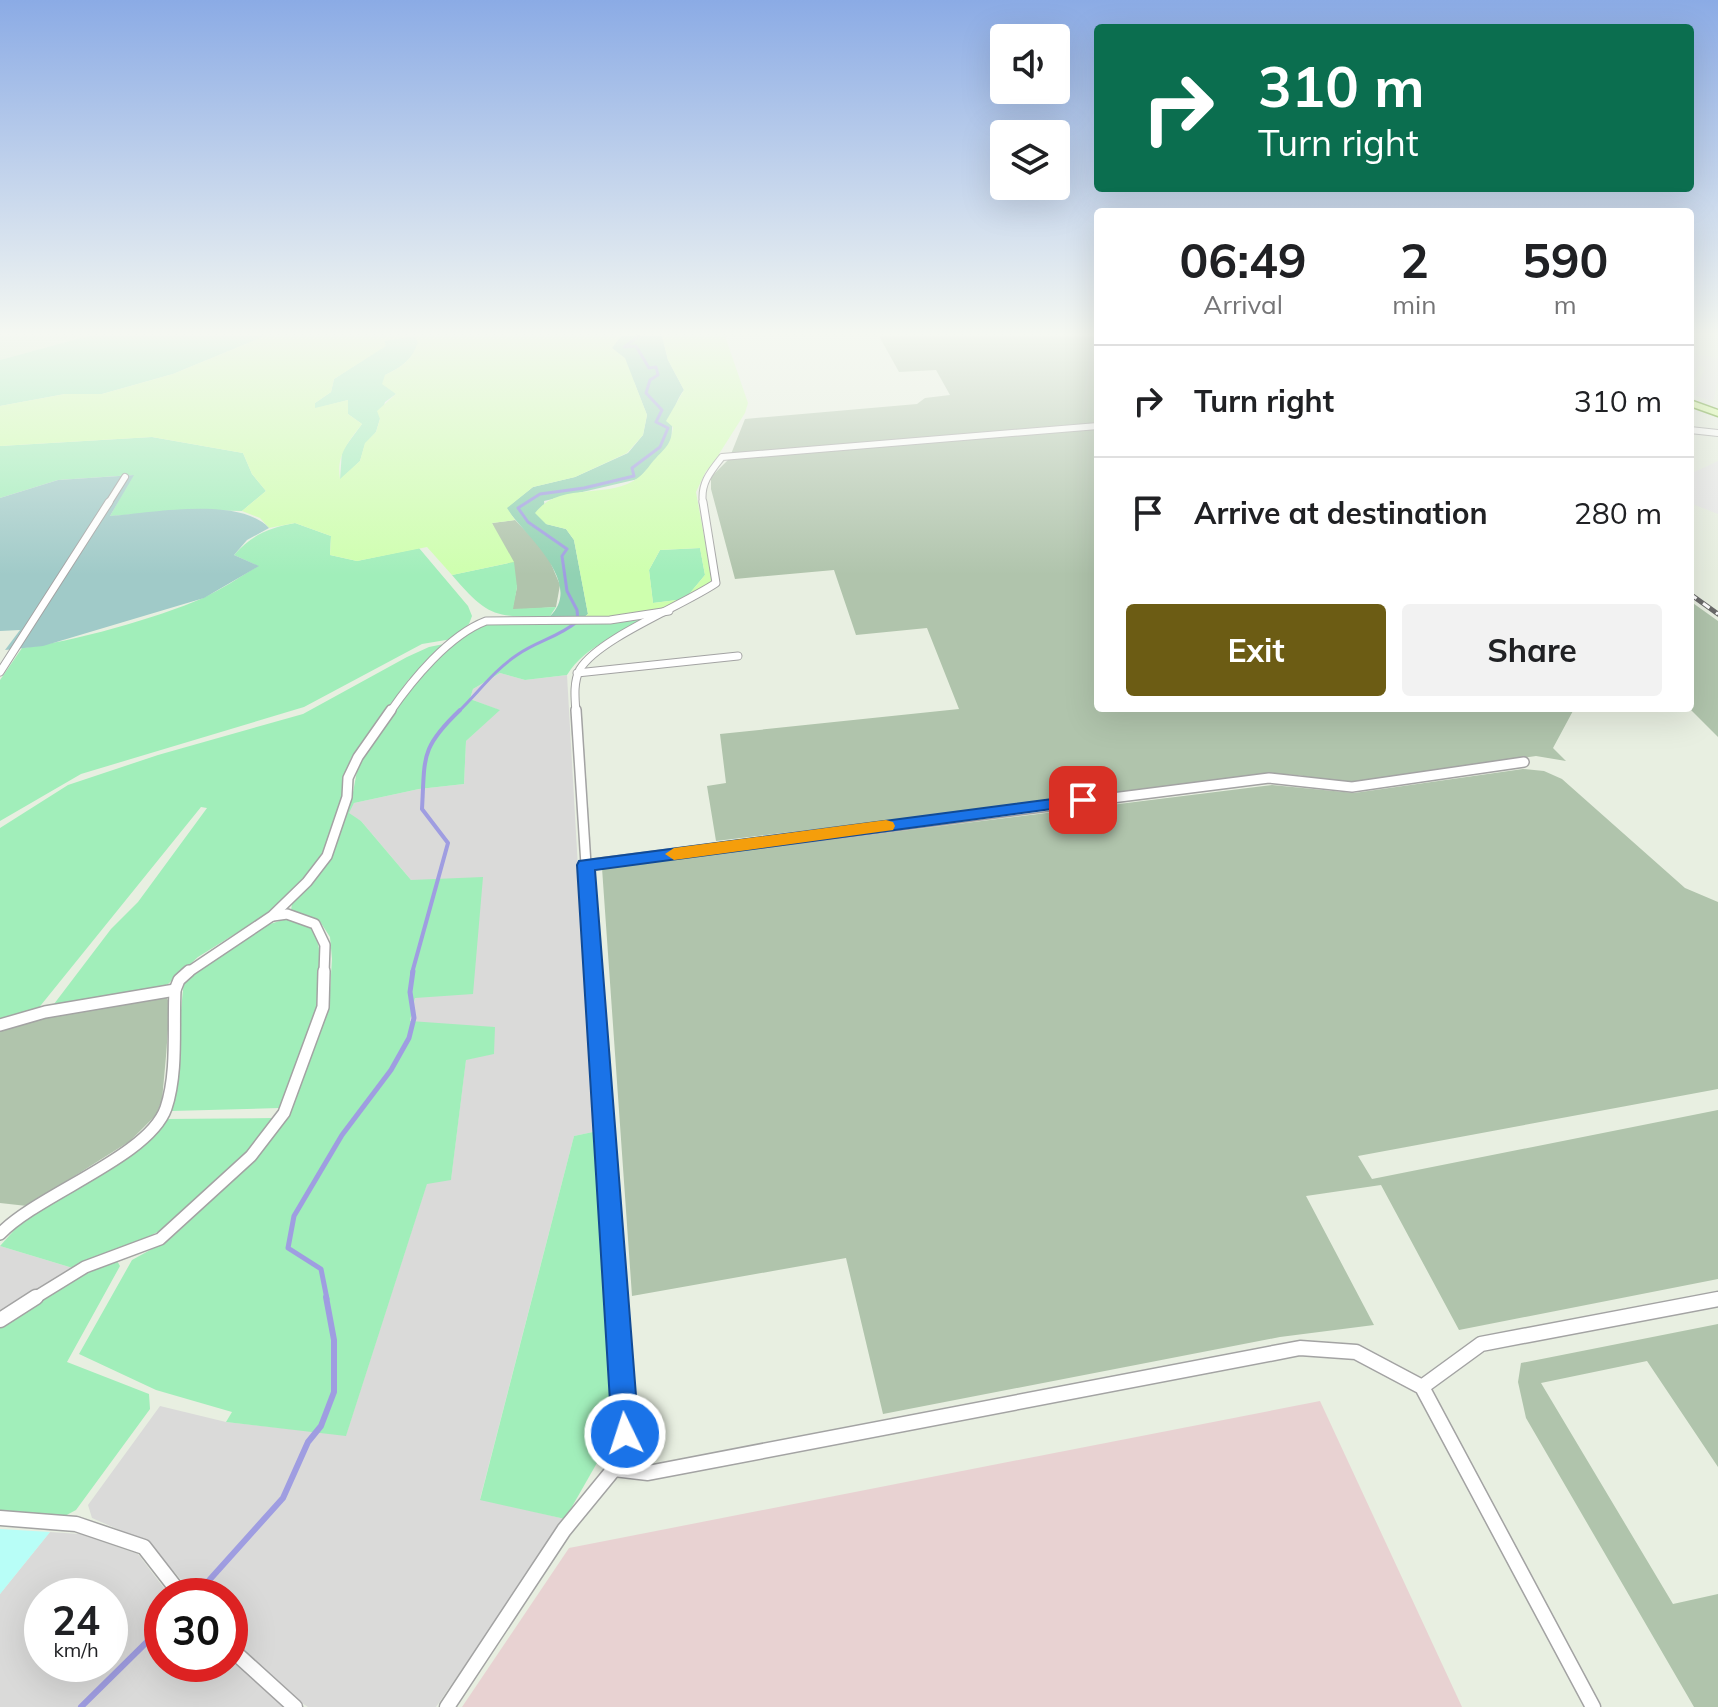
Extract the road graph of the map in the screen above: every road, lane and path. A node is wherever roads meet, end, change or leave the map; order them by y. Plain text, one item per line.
1 (1094, 426) edge
2 (1694, 430) edge
3 (1718, 433) edge
4 (125, 477) dead end
5 (672, 611) junction
6 (738, 656) dead end
7 (0, 672) edge
8 (577, 673) junction
9 (1524, 762) dead end
10 (586, 865) junction
11 (272, 916) junction
12 (175, 990) junction
13 (0, 1025) edge
14 (0, 1234) edge
15 (1718, 1299) edge
16 (0, 1320) edge
17 (1422, 1387) junction
18 (614, 1469) junction
19 (0, 1518) edge
20 (168, 1578) edge
21 (248, 1666) edge
22 (295, 1707) edge
23 (447, 1707) edge
24 (1593, 1707) edge

1 - 5 street
2 - 3 street
4 - 7 street
5 - 8 street
5 - 11 street
6 - 8 street
8 - 10 street
9 - 10 street
10 - 18 street
11 - 12 street
11 - 16 street
12 - 13 street
12 - 14 street
15 - 17 street
17 - 18 street
17 - 24 street
18 - 23 street
19 - 20 street
21 - 22 street

